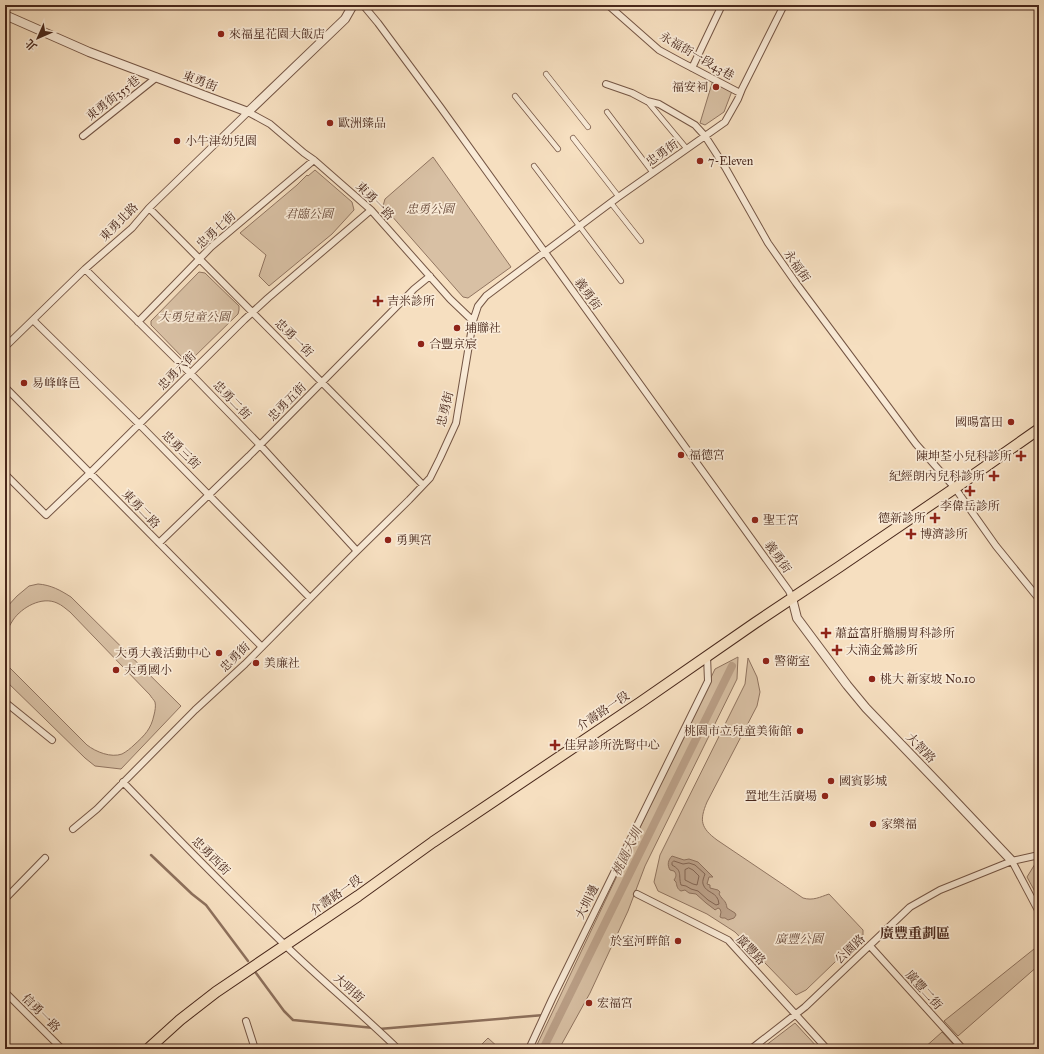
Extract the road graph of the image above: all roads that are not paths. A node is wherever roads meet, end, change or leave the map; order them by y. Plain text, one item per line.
1 (353, 5) edge
2 (363, 5) edge
3 (608, 5) edge
4 (722, 5) edge
5 (784, 5) edge
6 (5, 15) edge
7 (692, 68) junction
8 (546, 74) dead end
9 (157, 77) junction
10 (606, 84) dead end
11 (740, 93) junction
12 (515, 96) dead end
13 (648, 101) junction
14 (248, 112) junction
15 (607, 112) dead end
16 (588, 127) dead end
17 (83, 136) dead end
18 (705, 136) junction
19 (573, 138) dead end
20 (558, 149) dead end
21 (687, 149) junction
22 (314, 160) junction
23 (534, 166) dead end
24 (653, 173) junction
25 (619, 197) junction
26 (611, 203) junction
27 (149, 208) junction
28 (371, 210) junction
29 (580, 226) junction
30 (641, 241) dead end
31 (545, 252) junction
32 (200, 259) junction
33 (85, 269) junction
34 (430, 276) junction
35 (621, 281) dead end
36 (253, 311) junction
37 (33, 320) junction
38 (472, 321) junction
39 (138, 322) junction
40 (5, 347) edge
41 (190, 373) junction
42 (322, 382) junction
43 (5, 387) edge
44 (139, 424) junction
45 (1039, 429) edge
46 (260, 445) junction
47 (90, 473) junction
48 (5, 474) edge
49 (423, 485) junction
50 (955, 488) junction
51 (210, 495) junction
52 (159, 543) junction
53 (357, 551) junction
54 (310, 598) junction
55 (792, 598) junction
56 (1039, 599) edge
57 (262, 647) junction
58 (707, 656) junction
59 (5, 702) edge
60 (52, 740) dead end
61 (123, 782) junction
62 (73, 829) dead end
63 (1039, 855) edge
64 (45, 858) dead end
65 (1012, 861) junction
66 (638, 894) dead end
67 (5, 899) edge
68 (1039, 912) edge
69 (285, 945) junction
70 (870, 946) junction
71 (5, 992) edge
72 (795, 1014) junction
73 (246, 1021) dead end
74 (62, 1049) edge
75 (148, 1049) edge
76 (255, 1049) edge
77 (398, 1049) edge
78 (529, 1049) edge
79 (751, 1049) edge
80 (826, 1049) edge
81 (963, 1049) edge

1 - 14 street
2 - 31 street, 義勇街
3 - 7 street, 永福街一段43巷
4 - 7 street
5 - 11 street, 忠勇街
6 - 9 street, 東勇街
7 - 11 street, 永福街一段43巷
8 - 16 street
9 - 14 street, 東勇街
9 - 17 street, 東勇街355巷
10 - 13 street, 永福街
11 - 18 street, 忠勇街
12 - 20 street
13 - 18 street, 永福街
13 - 21 street
14 - 22 street, 東勇一路
14 - 27 street, 東勇北路
15 - 24 street
18 - 21 street, 忠勇街
18 - 50 street, 永福街
19 - 25 street
21 - 24 street, 忠勇街
22 - 28 street, 東勇一路
22 - 32 street, 忠勇七街
23 - 29 street
24 - 25 street, 忠勇街
25 - 26 street, 忠勇街
26 - 29 street, 忠勇街
26 - 30 street
27 - 32 street, 忠勇一街
27 - 33 street, 東勇北路
28 - 34 street, 東勇一路
28 - 36 street, 忠勇六街
29 - 31 street, 忠勇街
29 - 35 street
31 - 38 street, 忠勇街
31 - 55 street, 義勇街
32 - 36 street, 忠勇一街
32 - 39 street, 忠勇七街
33 - 37 street, 東勇北路
33 - 39 street, 忠勇二街
34 - 38 street, 東勇一路
34 - 42 street, 忠勇五街
36 - 41 street, 忠勇六街
36 - 42 street, 忠勇一街
37 - 40 street, 東勇北路
37 - 44 street, 忠勇三街
38 - 49 street, 忠勇街
39 - 41 street, 忠勇二街
41 - 44 street, 忠勇六街
41 - 46 street, 忠勇二街
42 - 46 street, 忠勇五街
42 - 49 street, 忠勇一街
43 - 47 street, 東勇二路
44 - 47 street, 忠勇六街
44 - 51 street, 忠勇三街
45 - 50 main road, 介壽路一段
46 - 51 street, 忠勇五街
46 - 53 street, 忠勇二街
47 - 48 street, 忠勇六街
47 - 52 street, 東勇二路
49 - 53 street, 忠勇街
50 - 55 main road, 介壽路一段
50 - 56 street, 永福街
51 - 52 street, 忠勇五街
51 - 54 street, 忠勇三街
52 - 57 street, 東勇二路
53 - 54 street, 忠勇街
54 - 57 street, 忠勇街
55 - 58 main road, 介壽路一段
55 - 65 street, 大智路
57 - 61 street, 忠勇街
58 - 69 main road, 介壽路一段
58 - 78 street, 大圳邊
59 - 60 street
61 - 62 street, 忠勇街
61 - 69 street, 忠勇西街
63 - 65 street, 公園路
64 - 67 street
65 - 68 street, 大智路
65 - 70 street, 公園路
66 - 72 street, 廣豐路
69 - 75 main road, 介壽路一段
69 - 77 street, 大明街
70 - 72 street, 公園路
70 - 81 street, 廣豐二街
71 - 74 street, 信勇一路
72 - 79 street, 公園路
72 - 80 street, 廣豐路
73 - 76 street

